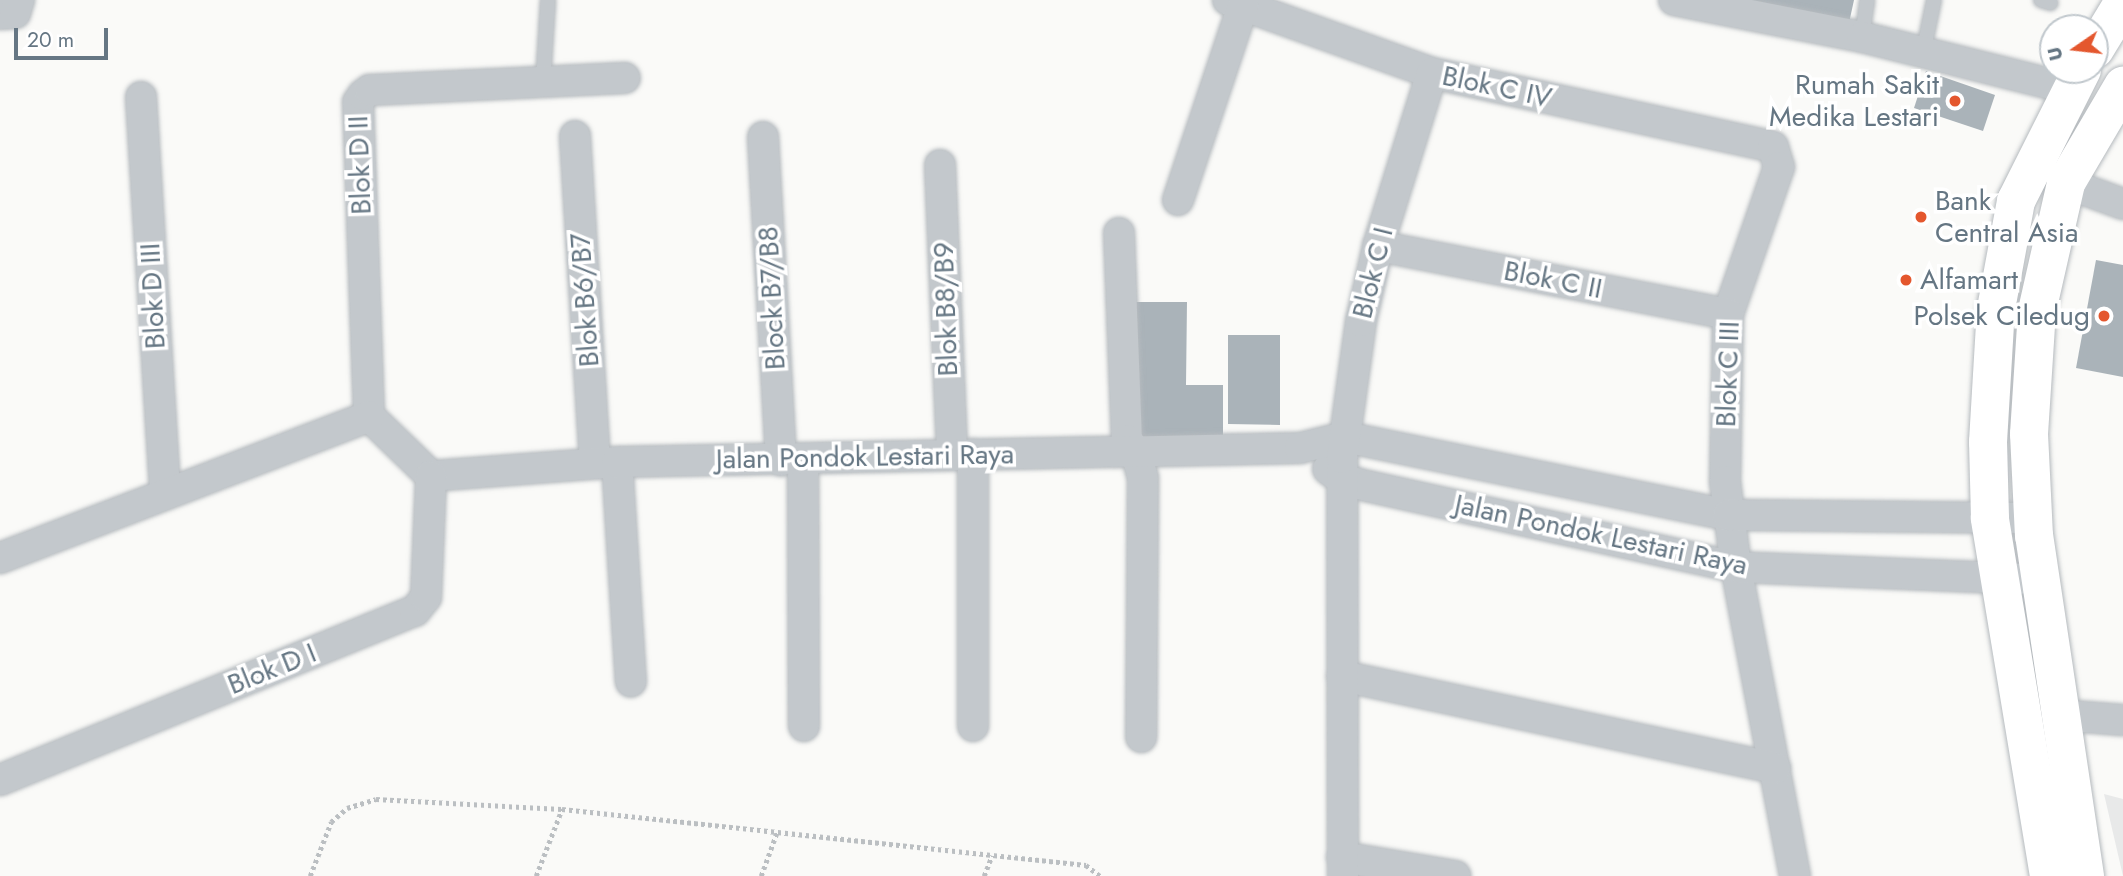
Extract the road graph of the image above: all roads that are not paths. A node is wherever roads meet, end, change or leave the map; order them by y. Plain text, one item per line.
1 (19, 0) edge
2 (548, 0) edge
3 (1674, 0) edge
4 (1867, 0) edge
5 (1934, 0) edge
6 (1236, 3) edge
7 (2123, 3) edge
8 (0, 14) edge
9 (2109, 26) edge
10 (1862, 37) junction
11 (1923, 53) junction
12 (1432, 73) junction
13 (2039, 73) edge
14 (625, 78) dead end
15 (543, 82) junction
16 (2074, 84) edge
17 (2123, 86) edge
18 (141, 97) dead end
19 (575, 136) dead end
20 (763, 137) dead end
21 (1773, 147) joint
22 (940, 165) dead end
23 (2066, 183) junction
24 (1178, 200) dead end
25 (2123, 204) edge
26 (1119, 233) dead end
27 (1378, 246) junction
28 (1728, 314) junction
29 (369, 416) junction
30 (1345, 437) junction
31 (1300, 448) junction
32 (1136, 452) junction
33 (962, 454) junction
34 (792, 460) junction
35 (606, 463) junction
36 (431, 477) junction
37 (1342, 479) junction
38 (165, 494) junction
39 (1728, 515) junction
40 (1990, 518) junction
41 (2033, 518) junction
42 (0, 558) edge
43 (1736, 567) junction
44 (1998, 576) junction
45 (2041, 581) junction
46 (1342, 677) junction
47 (631, 682) dead end
48 (2059, 715) junction
49 (2123, 720) edge
50 (804, 726) dead end
51 (973, 726) dead end
52 (1141, 737) dead end
53 (1775, 768) junction
54 (0, 780) edge
55 (1342, 866) edge
56 (1455, 876) edge
57 (1795, 876) edge
58 (2049, 876) edge
59 (2085, 876) edge

1 - 8 street
2 - 15 lane
3 - 10 street
4 - 10 lane
5 - 11 lane
6 - 12 street, Blok C IV
6 - 24 street
7 - 9 main road
10 - 11 street
11 - 13 street
12 - 21 street, Blok C IV
12 - 27 street, Blok C I
14 - 15 street, Blok D II
15 - 29 street, Blok D II
16 - 40 main road
17 - 23 main road
18 - 38 street, Blok D III
19 - 35 street, Blok B6/B7
20 - 34 street, Block B7/B8
21 - 28 street, Blok C III
22 - 33 street, Blok B8/B9
23 - 25 street
23 - 41 main road
26 - 32 street
27 - 28 street, Blok C II
27 - 30 street, Blok C I
28 - 39 street, Blok C III
29 - 36 street
29 - 38 street
30 - 31 street, Jalan Pondok Lestari Raya
30 - 37 street, Blok C I
30 - 39 street, Jalan Pondok Lestari Raya
31 - 32 street, Jalan Pondok Lestari Raya
31 - 37 street, Jalan Pondok Lestari Raya
32 - 33 street, Jalan Pondok Lestari Raya
32 - 52 street
33 - 34 street, Jalan Pondok Lestari Raya
33 - 51 street, Blok B8/B9
34 - 35 street, Jalan Pondok Lestari Raya
34 - 50 street, Block B7/B8
35 - 36 street, Jalan Pondok Lestari Raya
35 - 47 street, Blok B6/B7
36 - 54 street, Blok D I
37 - 43 street, Jalan Pondok Lestari Raya
37 - 46 street, Blok C I
38 - 42 street
39 - 40 street, Jalan Pondok Lestari Raya
39 - 43 street, Blok C III
40 - 41 street, Jalan Pondok Lestari Raya
40 - 44 main road
41 - 45 main road
43 - 44 street, Jalan Pondok Lestari Raya
43 - 53 street, Blok C III
44 - 45 street, Jalan Pondok Lestari Raya
44 - 58 main road
45 - 48 main road
46 - 53 street
46 - 55 street, Blok C I
48 - 49 street
48 - 59 main road
53 - 57 street, Blok C III
55 - 56 street

